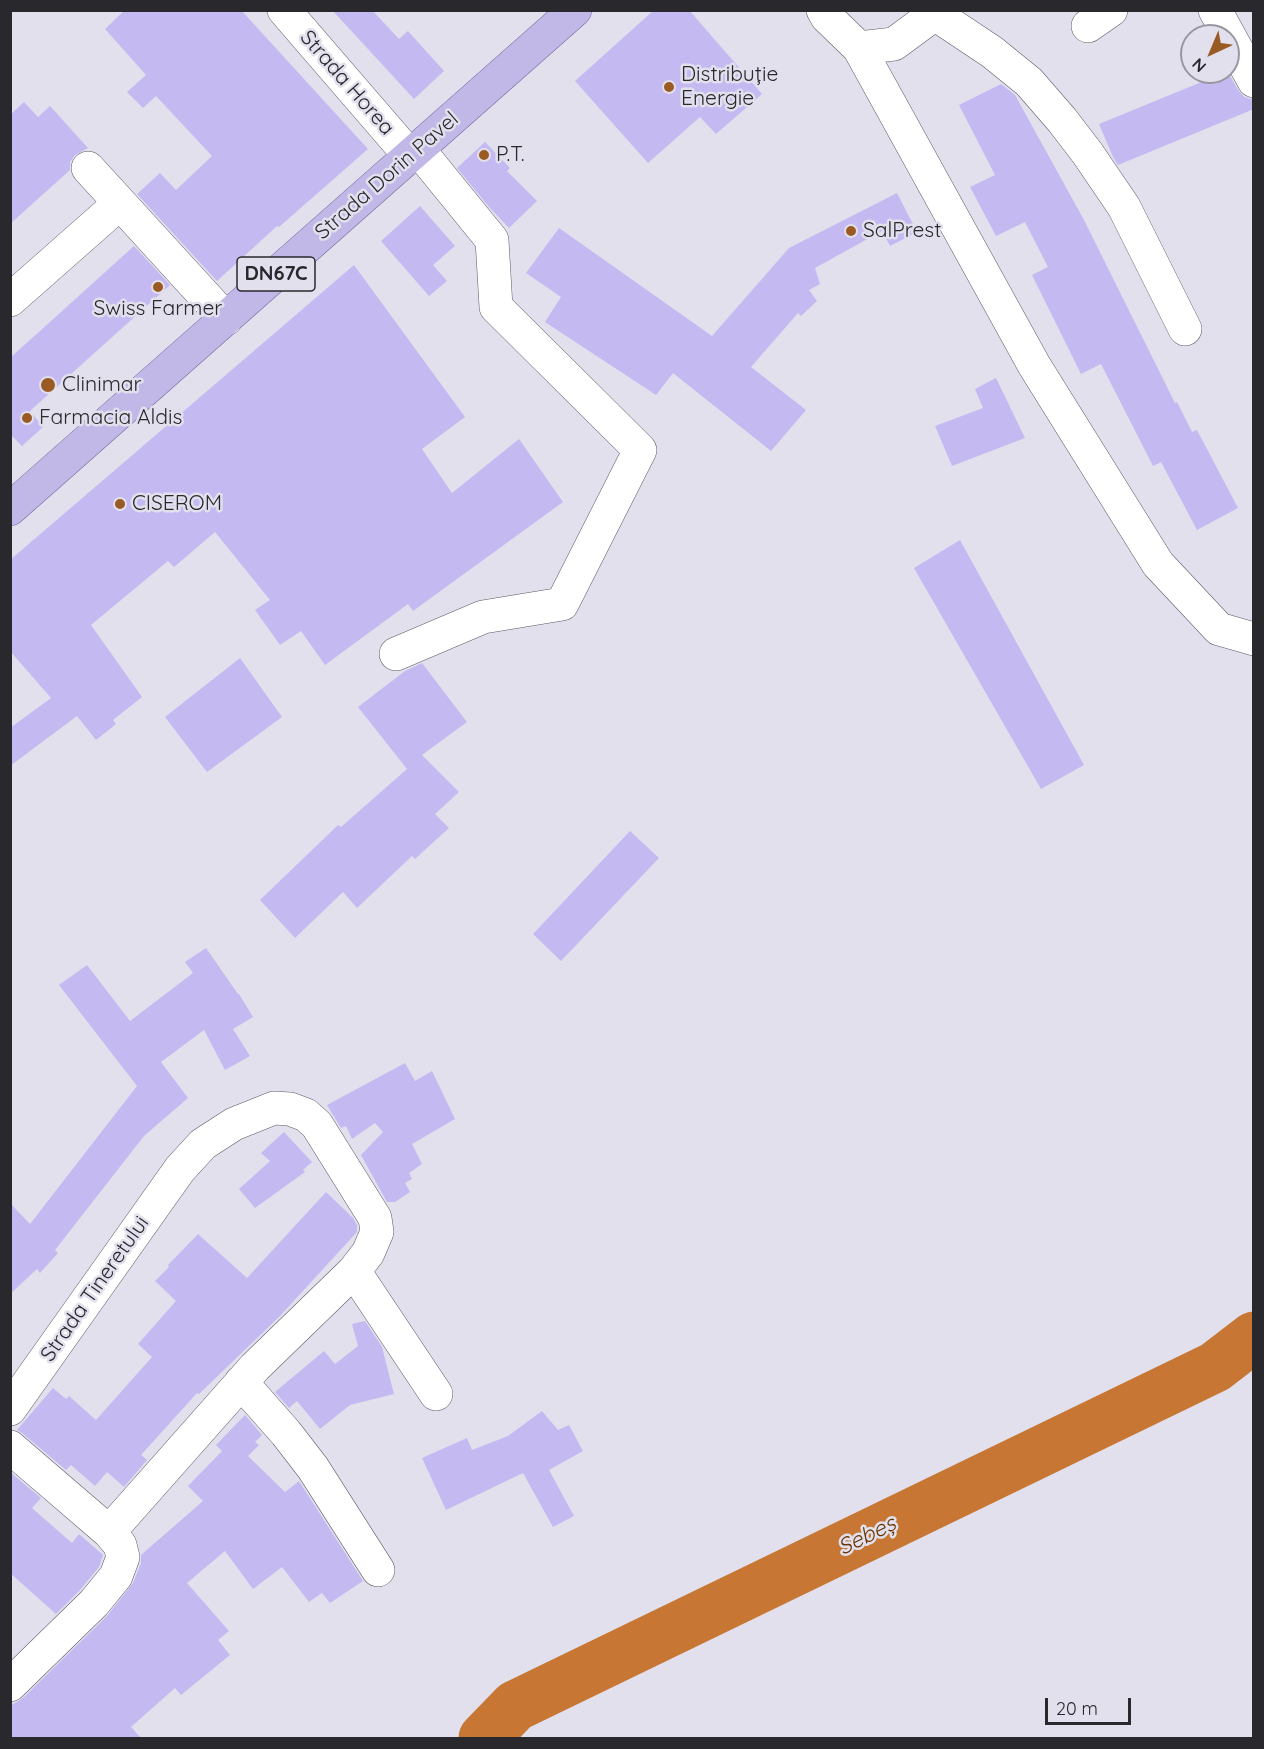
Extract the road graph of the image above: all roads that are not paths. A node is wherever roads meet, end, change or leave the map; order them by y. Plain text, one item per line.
1 (284, 10) edge
2 (575, 10) edge
3 (823, 10) edge
4 (1215, 10) edge
5 (938, 12) edge
6 (859, 48) junction
7 (1254, 81) edge
8 (414, 153) junction
9 (88, 168) dead end
10 (120, 203) junction
11 (10, 300) edge
12 (226, 319) junction
13 (1185, 329) dead end
14 (10, 509) edge
15 (1253, 639) edge
16 (396, 654) dead end
17 (354, 1271) junction
18 (241, 1383) junction
19 (436, 1394) dead end
20 (10, 1409) edge
21 (10, 1447) edge
22 (109, 1533) junction
23 (378, 1570) dead end
24 (10, 1685) edge

1 - 8 street, Strada Horea
2 - 8 main road, Strada Dorin Pavel / DN67C
3 - 6 street
4 - 7 street
5 - 6 street
5 - 13 street
6 - 15 street
8 - 12 main road, Strada Dorin Pavel / DN67C
8 - 16 street, Strada Horea
9 - 10 street
10 - 11 street
10 - 12 street
12 - 14 main road, Strada Dorin Pavel / DN67C
17 - 18 street, Strada Tineretului
17 - 19 street
17 - 20 street, Strada Tineretului
18 - 22 street, Strada Tineretului
18 - 23 street
21 - 22 street
22 - 24 street

